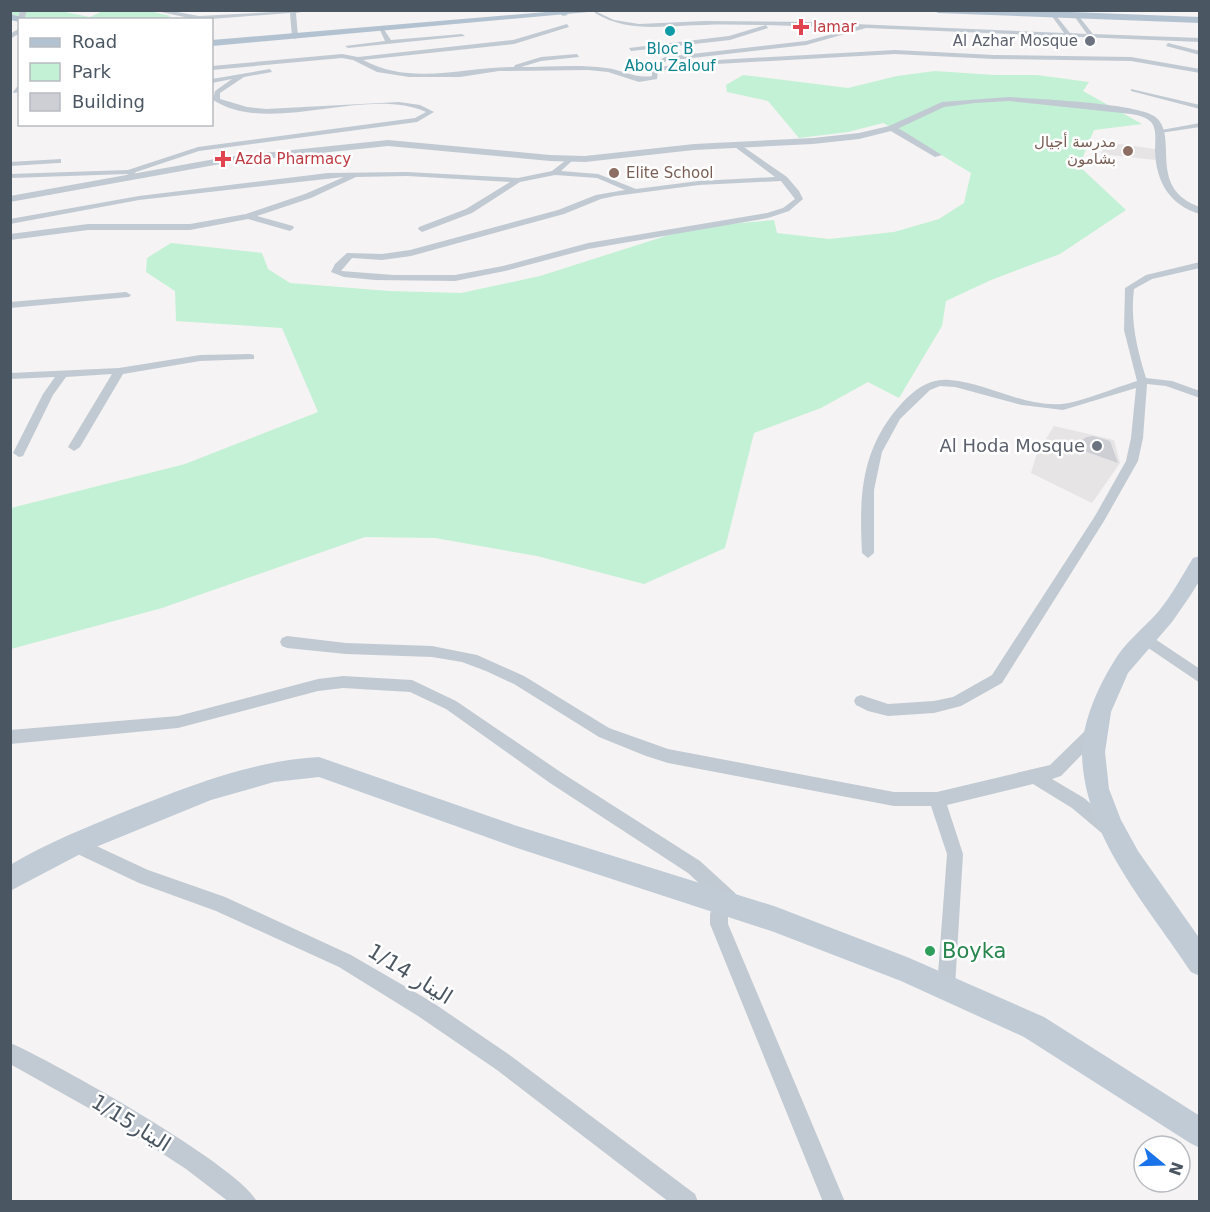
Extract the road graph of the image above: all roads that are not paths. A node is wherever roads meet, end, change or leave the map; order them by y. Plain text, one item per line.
1 (154, 10) edge
2 (180, 10) edge
3 (938, 10) edge
4 (308, 11) edge
5 (602, 11) edge
6 (971, 11) edge
7 (294, 12) edge
8 (560, 13) edge
9 (172, 14) junction
10 (1054, 15) junction
11 (1077, 16) junction
12 (1200, 20) edge
13 (776, 24) junction
14 (567, 26) dead end
15 (864, 27) junction
16 (384, 30) junction
17 (1069, 35) junction
18 (462, 36) dead end
19 (1092, 36) junction
20 (295, 37) junction
21 (1146, 38) junction
22 (1200, 40) edge
23 (389, 42) junction
24 (213, 43) edge
25 (348, 46) dead end
26 (631, 50) dead end
27 (1200, 53) edge
28 (577, 56) dead end
29 (356, 59) junction
30 (213, 68) edge
31 (510, 69) junction
32 (656, 69) junction
33 (1200, 71) edge
34 (242, 76) junction
35 (213, 81) edge
36 (1133, 90) dead end
37 (1200, 107) edge
38 (1200, 125) edge
39 (892, 128) junction
40 (1160, 131) junction
41 (738, 145) junction
42 (939, 155) dead end
43 (570, 159) junction
44 (58, 161) dead end
45 (10, 164) edge
46 (555, 173) junction
47 (357, 174) junction
48 (128, 175) junction
49 (10, 176) edge
50 (784, 179) junction
51 (518, 180) junction
52 (635, 191) junction
53 (10, 199) edge
54 (1200, 211) edge
55 (248, 216) junction
56 (10, 222) edge
57 (290, 228) dead end
58 (422, 229) dead end
59 (10, 237) edge
60 (1200, 265) edge
61 (126, 295) dead end
62 (10, 305) edge
63 (250, 357) dead end
64 (119, 371) junction
65 (63, 374) junction
66 (10, 376) edge
67 (1142, 381) junction
68 (1200, 394) edge
69 (74, 447) dead end
70 (19, 453) dead end
71 (868, 553) dead end
72 (1200, 563) edge
73 (1146, 639) junction
74 (287, 642) dead end
75 (1200, 677) edge
76 (861, 701) dead end
77 (1094, 732) junction
78 (10, 737) edge
79 (1036, 777) junction
80 (937, 799) junction
81 (1114, 834) junction
82 (75, 844) junction
83 (10, 879) edge
84 (731, 904) junction
85 (1200, 963) edge
86 (946, 987) junction
87 (10, 1053) edge
88 (1200, 1133) edge
89 (246, 1202) edge
90 (687, 1202) edge
91 (834, 1202) edge

1 - 9 street
2 - 9 street
3 - 6 main road
4 - 7 street
5 - 8 main road
5 - 13 street
6 - 10 main road
7 - 9 street
7 - 20 street
8 - 16 main road
10 - 11 main road
10 - 17 street
11 - 12 main road
11 - 19 street
13 - 15 street
13 - 26 street
14 - 29 street
15 - 17 street
15 - 32 street
16 - 20 main road
16 - 23 street
17 - 19 street
18 - 23 street
19 - 21 street
20 - 24 main road
21 - 22 street
21 - 27 street
23 - 25 street
28 - 31 street
29 - 30 street
29 - 31 street
29 - 34 street
31 - 32 street
32 - 33 street
34 - 35 street
34 - 48 street
36 - 37 street
38 - 40 street
39 - 40 street
39 - 41 street
39 - 42 street
40 - 54 street
41 - 43 street
41 - 50 street
43 - 46 street
43 - 48 street
44 - 45 street
46 - 51 street
46 - 52 street
47 - 51 street
47 - 55 street
47 - 56 street
48 - 49 street
48 - 53 street
50 - 52 street
50 - 52 street
51 - 58 street
55 - 57 street
55 - 59 street
60 - 67 street
61 - 62 street
63 - 64 street
64 - 65 street
64 - 69 street
65 - 66 street
65 - 70 street
67 - 68 street
67 - 71 street
67 - 76 street
72 - 73 main road
73 - 75 street
73 - 77 main road
74 - 80 street
77 - 79 street
77 - 81 main road
78 - 84 street
79 - 80 street
79 - 81 street
80 - 86 street
81 - 85 main road
82 - 83 main road
82 - 84 main road
82 - 90 street, الينار 1/14
84 - 86 main road
84 - 91 street
86 - 88 main road
87 - 89 street, الينار1/15

